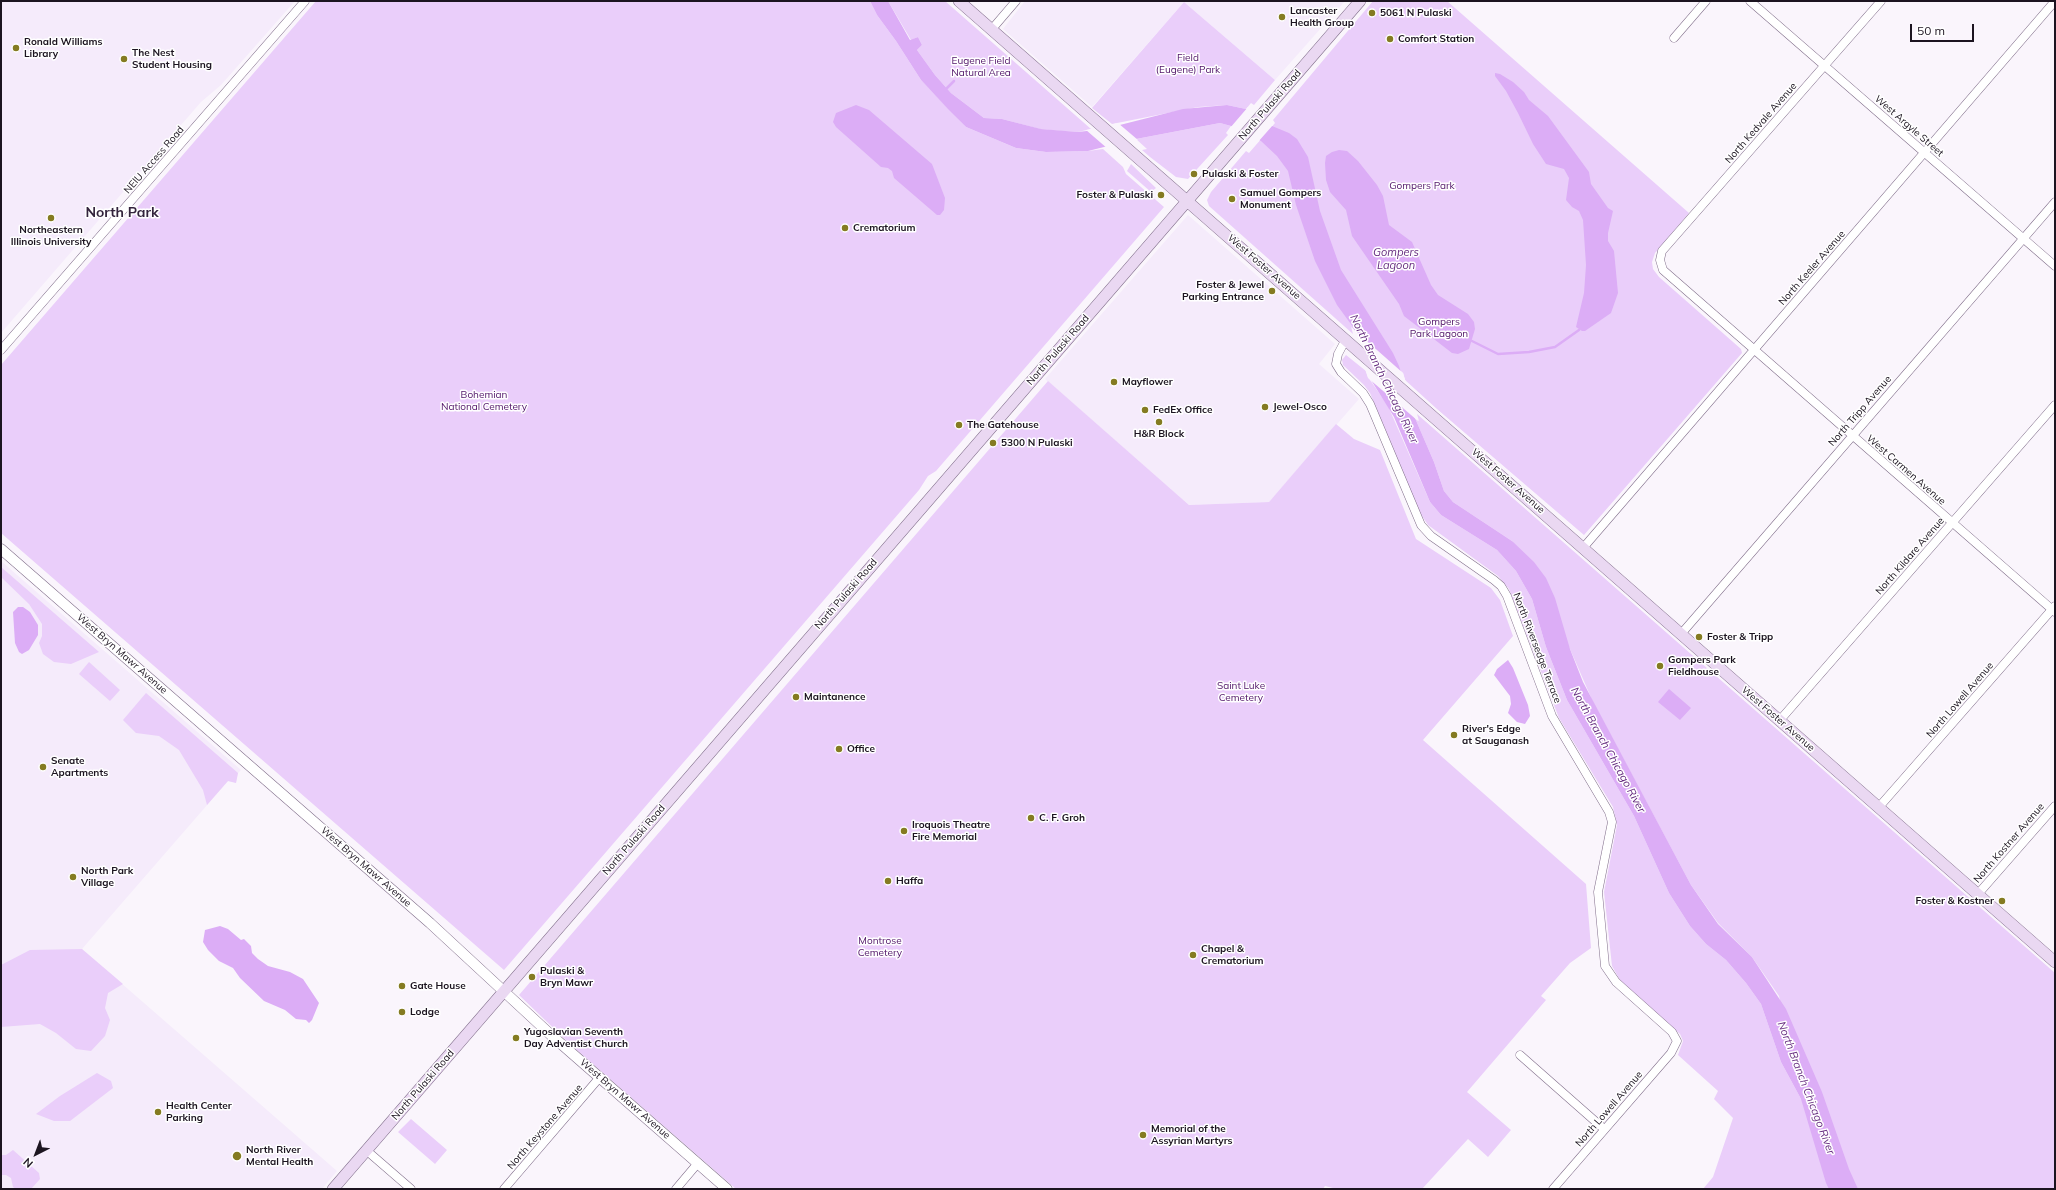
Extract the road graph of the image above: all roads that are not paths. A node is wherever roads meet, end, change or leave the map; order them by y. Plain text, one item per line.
1 (305, 1) edge
2 (960, 1) edge
3 (1016, 1) edge
4 (1360, 1) edge
5 (1706, 1) edge
6 (1750, 1) edge
7 (1881, 1) edge
8 (2055, 1) edge
9 (992, 29) junction
10 (1674, 38) dead end
11 (1825, 66) junction
12 (1924, 153) junction
13 (1187, 200) junction
14 (2055, 202) edge
15 (2024, 238) junction
16 (1660, 260) joint
17 (2055, 266) edge
18 (1346, 339) junction
19 (1, 350) edge
20 (1754, 350) junction
21 (2055, 405) edge
22 (1852, 436) junction
23 (1952, 523) junction
24 (1583, 548) junction
25 (1, 549) edge
26 (2054, 609) edge
27 (1681, 634) junction
28 (1780, 720) junction
29 (2055, 806) edge
30 (1879, 807) junction
31 (1978, 894) junction
32 (2055, 962) edge
33 (504, 991) junction
34 (1677, 1041) joint
35 (1520, 1055) dead end
36 (600, 1077) junction
37 (1604, 1129) junction
38 (366, 1150) junction
39 (698, 1164) junction
40 (333, 1189) edge
41 (411, 1189) edge
42 (504, 1189) edge
43 (676, 1189) edge
44 (727, 1189) edge
45 (1553, 1189) edge

1 - 19 street, NEIU Access Road
2 - 9 main road, West Foster Avenue
3 - 9 street
4 - 13 main road, North Pulaski Road
5 - 10 street
6 - 11 street, West Argyle Street
7 - 11 street, North Kedvale Avenue
8 - 12 street, North Keeler Avenue
9 - 13 main road, West Foster Avenue
11 - 12 street, West Argyle Street
11 - 16 street, North Kedvale Avenue
12 - 15 street, West Argyle Street
12 - 20 street, North Keeler Avenue
13 - 18 main road, West Foster Avenue
13 - 33 main road, North Pulaski Road
14 - 15 street, North Tripp Avenue
15 - 17 street, West Argyle Street
15 - 22 street, North Tripp Avenue
16 - 20 street, West Carmen Avenue
18 - 24 main road, West Foster Avenue
18 - 34 street, North Riversedge Terrace
20 - 22 street, West Carmen Avenue
20 - 24 street, North Keeler Avenue
21 - 23 street, North Kildare Avenue
22 - 23 street, West Carmen Avenue
22 - 27 street, North Tripp Avenue
23 - 26 street, West Carmen Avenue
23 - 28 street, North Kildare Avenue
24 - 27 main road, West Foster Avenue
25 - 33 street, West Bryn Mawr Avenue
26 - 30 street, North Lowell Avenue
27 - 28 main road, West Foster Avenue
28 - 30 main road, West Foster Avenue
29 - 31 street, North Kostner Avenue
30 - 31 main road, West Foster Avenue
31 - 32 main road, West Foster Avenue
33 - 36 street, West Bryn Mawr Avenue
33 - 38 main road, North Pulaski Road
34 - 37 street, North Lowell Avenue
35 - 37 street
36 - 39 street, West Bryn Mawr Avenue
36 - 42 street, North Keystone Avenue
37 - 45 street, North Lowell Avenue
38 - 40 main road, North Pulaski Road
38 - 41 street
39 - 43 street
39 - 44 street, West Bryn Mawr Avenue

